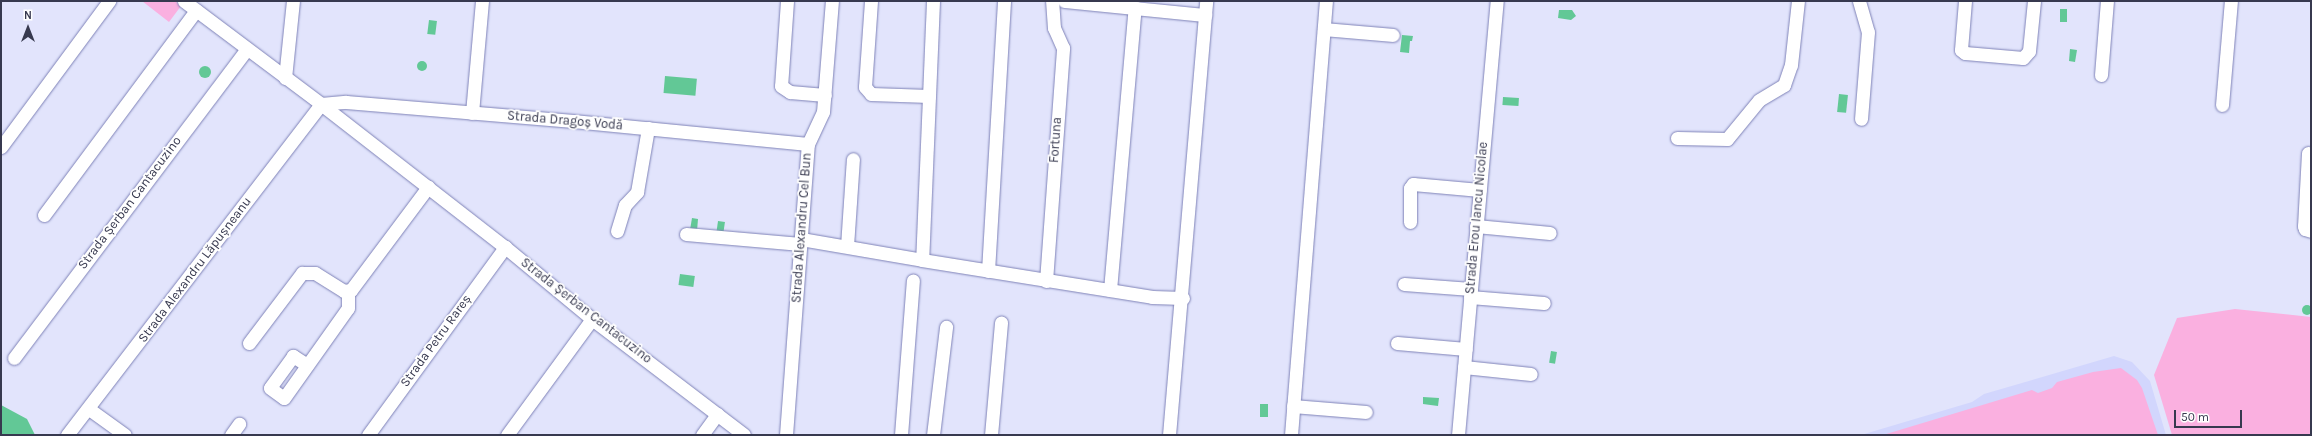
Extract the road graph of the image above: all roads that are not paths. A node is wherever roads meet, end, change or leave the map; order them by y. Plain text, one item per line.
1 (109, 1) edge
2 (184, 1) edge
3 (293, 1) edge
4 (482, 1) edge
5 (788, 1) edge
6 (832, 1) edge
7 (871, 1) edge
8 (932, 1) edge
9 (1004, 1) edge
10 (1052, 1) edge
11 (1064, 1) edge
12 (1206, 1) edge
13 (1326, 1) edge
14 (1497, 1) edge
15 (1798, 1) edge
16 (1859, 1) edge
17 (1965, 1) edge
18 (2034, 1) edge
19 (2107, 1) edge
20 (2231, 1) edge
21 (1135, 7) junction
22 (196, 10) junction
23 (1204, 15) junction
24 (1324, 29) junction
25 (1393, 35) dead end
26 (247, 48) junction
27 (2101, 75) dead end
28 (285, 78) junction
29 (824, 96) junction
30 (929, 96) junction
31 (321, 104) junction
32 (2222, 105) dead end
33 (472, 113) junction
34 (1861, 119) dead end
35 (648, 128) junction
36 (1677, 138) dead end
37 (808, 144) junction
38 (1, 147) edge
39 (2308, 152) dead end
40 (853, 159) dead end
41 (428, 187) junction
42 (1480, 190) junction
43 (44, 215) dead end
44 (1410, 222) dead end
45 (1476, 226) junction
46 (617, 231) dead end
47 (2311, 231) edge
48 (1550, 233) dead end
49 (686, 234) dead end
50 (801, 242) junction
51 (847, 246) junction
52 (504, 247) junction
53 (922, 260) junction
54 (988, 272) junction
55 (913, 280) dead end
56 (1046, 281) junction
57 (1404, 284) dead end
58 (1110, 290) junction
59 (348, 292) junction
60 (1470, 293) junction
61 (1183, 298) junction
62 (1544, 303) dead end
63 (589, 322) junction
64 (1001, 322) dead end
65 (946, 327) dead end
66 (249, 343) dead end
67 (1397, 343) dead end
68 (1466, 349) junction
69 (14, 358) dead end
70 (307, 365) dead end
71 (1464, 367) junction
72 (1531, 374) dead end
73 (1293, 406) junction
74 (89, 409) junction
75 (1366, 412) dead end
76 (717, 414) junction
77 (240, 424) dead end
78 (67, 435) edge
79 (125, 435) edge
80 (232, 435) edge
81 (368, 435) edge
82 (507, 435) edge
83 (702, 435) edge
84 (744, 435) edge
85 (786, 435) edge
86 (901, 435) edge
87 (933, 435) edge
88 (991, 435) edge
89 (1169, 435) edge
90 (1291, 435) edge
91 (1458, 435) edge

1 - 38 street
2 - 22 street, Strada Șerban Cantacuzino
3 - 28 street
4 - 33 street
5 - 29 street
6 - 29 street, Strada Alexandru Cel Bun
7 - 30 street
8 - 30 street
9 - 54 street
10 - 56 street, Fortuna
11 - 21 street
12 - 23 street
13 - 24 street
14 - 42 street, Strada Erou Iancu Nicolae
15 - 36 street
16 - 34 street
17 - 18 street
19 - 27 street
20 - 32 street
21 - 23 street
21 - 58 street
22 - 26 street, Strada Șerban Cantacuzino
22 - 43 street
23 - 61 street
24 - 25 street
24 - 73 street
26 - 28 street, Strada Șerban Cantacuzino
26 - 69 street, Strada Șerban Cantacuzino
28 - 31 street, Strada Șerban Cantacuzino
29 - 37 street, Strada Alexandru Cel Bun
30 - 53 street
31 - 33 street, Strada Dragoș Vodă
31 - 41 street, Strada Șerban Cantacuzino
31 - 74 street, Strada Alexandru Lăpușneanu
33 - 35 street, Strada Dragoș Vodă
35 - 37 street, Strada Dragoș Vodă
35 - 46 street
37 - 50 street, Strada Alexandru Cel Bun
39 - 47 street
40 - 51 street
41 - 52 street, Strada Șerban Cantacuzino
41 - 59 street
42 - 44 street
42 - 45 street, Strada Erou Iancu Nicolae
45 - 48 street
45 - 60 street, Strada Erou Iancu Nicolae
49 - 50 street
50 - 51 street
50 - 85 street, Strada Alexandru Cel Bun
51 - 53 street
52 - 63 street, Strada Șerban Cantacuzino
52 - 81 street, Strada Petru Rareș
53 - 54 street
54 - 56 street
55 - 86 street
56 - 58 street
57 - 60 street
58 - 61 street
59 - 66 street
59 - 70 street
60 - 62 street
60 - 68 street, Strada Erou Iancu Nicolae
61 - 89 street
63 - 76 street, Strada Șerban Cantacuzino
63 - 82 street
64 - 88 street
65 - 87 street
67 - 68 street
68 - 71 street, Strada Erou Iancu Nicolae
71 - 72 street
71 - 91 street, Strada Erou Iancu Nicolae
73 - 75 street
73 - 90 street
74 - 78 street, Strada Alexandru Lăpușneanu
74 - 79 street
76 - 83 street
76 - 84 street, Strada Șerban Cantacuzino
77 - 80 street

